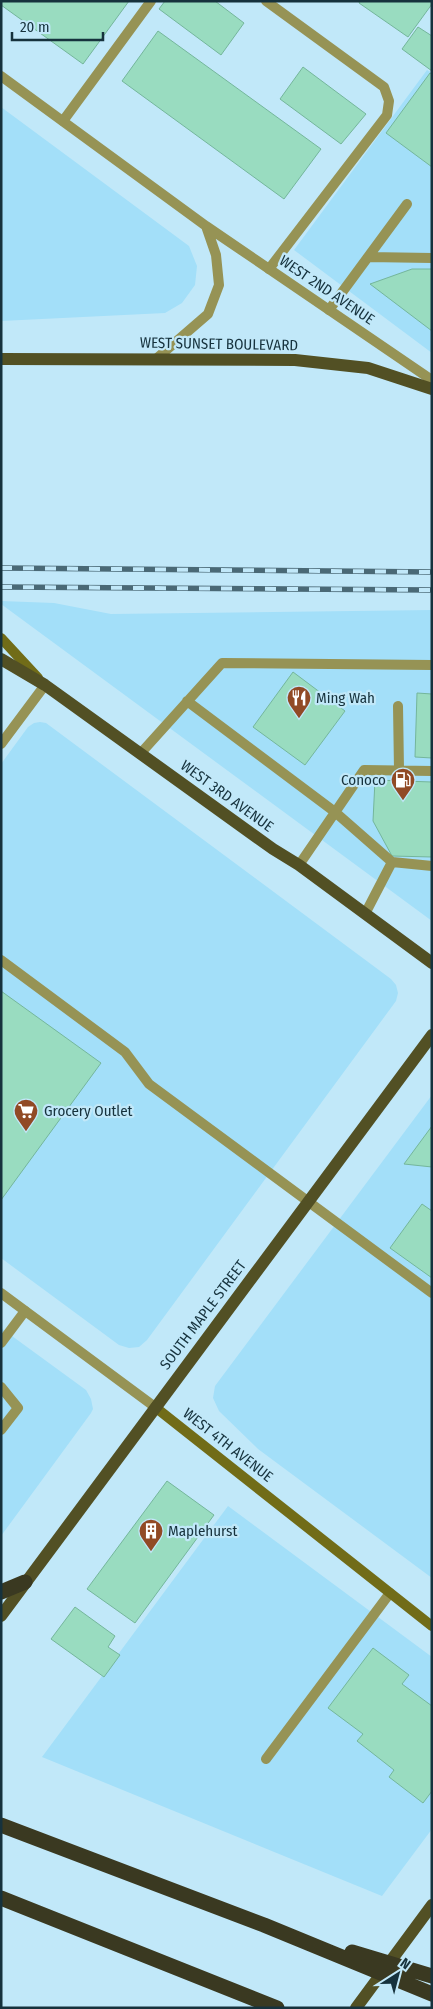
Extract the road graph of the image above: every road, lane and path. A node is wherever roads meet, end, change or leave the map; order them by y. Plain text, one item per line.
1 (150, 1) edge
2 (266, 1) edge
3 (1, 76) edge
4 (63, 122) junction
5 (407, 204) dead end
6 (206, 226) junction
7 (368, 257) junction
8 (432, 258) edge
9 (269, 269) junction
10 (329, 310) junction
11 (1, 359) edge
12 (156, 359) junction
13 (432, 380) edge
14 (432, 389) edge
15 (1, 638) edge
16 (1, 659) edge
17 (432, 665) edge
18 (45, 685) junction
19 (187, 701) junction
20 (398, 706) dead end
21 (1, 744) edge
22 (140, 754) junction
23 (399, 769) junction
24 (432, 771) edge
25 (335, 812) junction
26 (392, 862) junction
27 (299, 865) junction
28 (432, 866) edge
29 (365, 914) junction
30 (1, 960) edge
31 (432, 963) edge
32 (432, 1035) edge
33 (308, 1202) junction
34 (432, 1292) edge
35 (1, 1293) edge
36 (26, 1311) junction
37 (1, 1343) edge
38 (1, 1387) edge
39 (155, 1407) junction
40 (1, 1430) edge
41 (25, 1582) junction
42 (1, 1592) edge
43 (390, 1593) junction
44 (1, 1616) edge
45 (432, 1626) edge
46 (266, 1759) dead end
47 (1, 1825) edge
48 (1, 1898) edge
49 (432, 1905) edge
50 (264, 1925) junction
51 (432, 1976) edge
52 (432, 1994) edge
53 (277, 2008) edge
54 (356, 2008) edge

1 - 4 street
2 - 9 street
3 - 4 street, WEST 2ND AVENUE
4 - 6 street, WEST 2ND AVENUE
5 - 7 street
6 - 9 street, WEST 2ND AVENUE
6 - 12 street
7 - 8 street
7 - 10 street
9 - 10 street, WEST 2ND AVENUE
10 - 13 street, WEST 2ND AVENUE
11 - 12 main road, WEST SUNSET BOULEVARD
12 - 14 main road, WEST SUNSET BOULEVARD
15 - 18 main road
16 - 18 main road, WEST 3RD AVENUE
17 - 19 street
18 - 21 street
18 - 22 main road, WEST 3RD AVENUE
19 - 22 street
19 - 25 street
20 - 23 street
22 - 27 main road, WEST 3RD AVENUE
23 - 24 street
23 - 25 street
25 - 26 street
25 - 27 street
26 - 28 street
26 - 29 street
27 - 29 main road, WEST 3RD AVENUE
29 - 31 main road, WEST 3RD AVENUE
30 - 33 street
32 - 33 main road, SOUTH MAPLE STREET
33 - 34 street
33 - 39 main road, SOUTH MAPLE STREET
35 - 36 street, WEST 4TH AVENUE
36 - 37 street
36 - 39 street, WEST 4TH AVENUE
38 - 40 street
39 - 41 main road, SOUTH MAPLE STREET
39 - 43 main road, WEST 4TH AVENUE
41 - 42 highway
41 - 44 main road, SOUTH MAPLE STREET
43 - 45 main road, WEST 4TH AVENUE
43 - 46 street
47 - 50 highway, bridge
48 - 53 highway
49 - 54 main road
50 - 51 highway, bridge
50 - 52 highway, bridge

